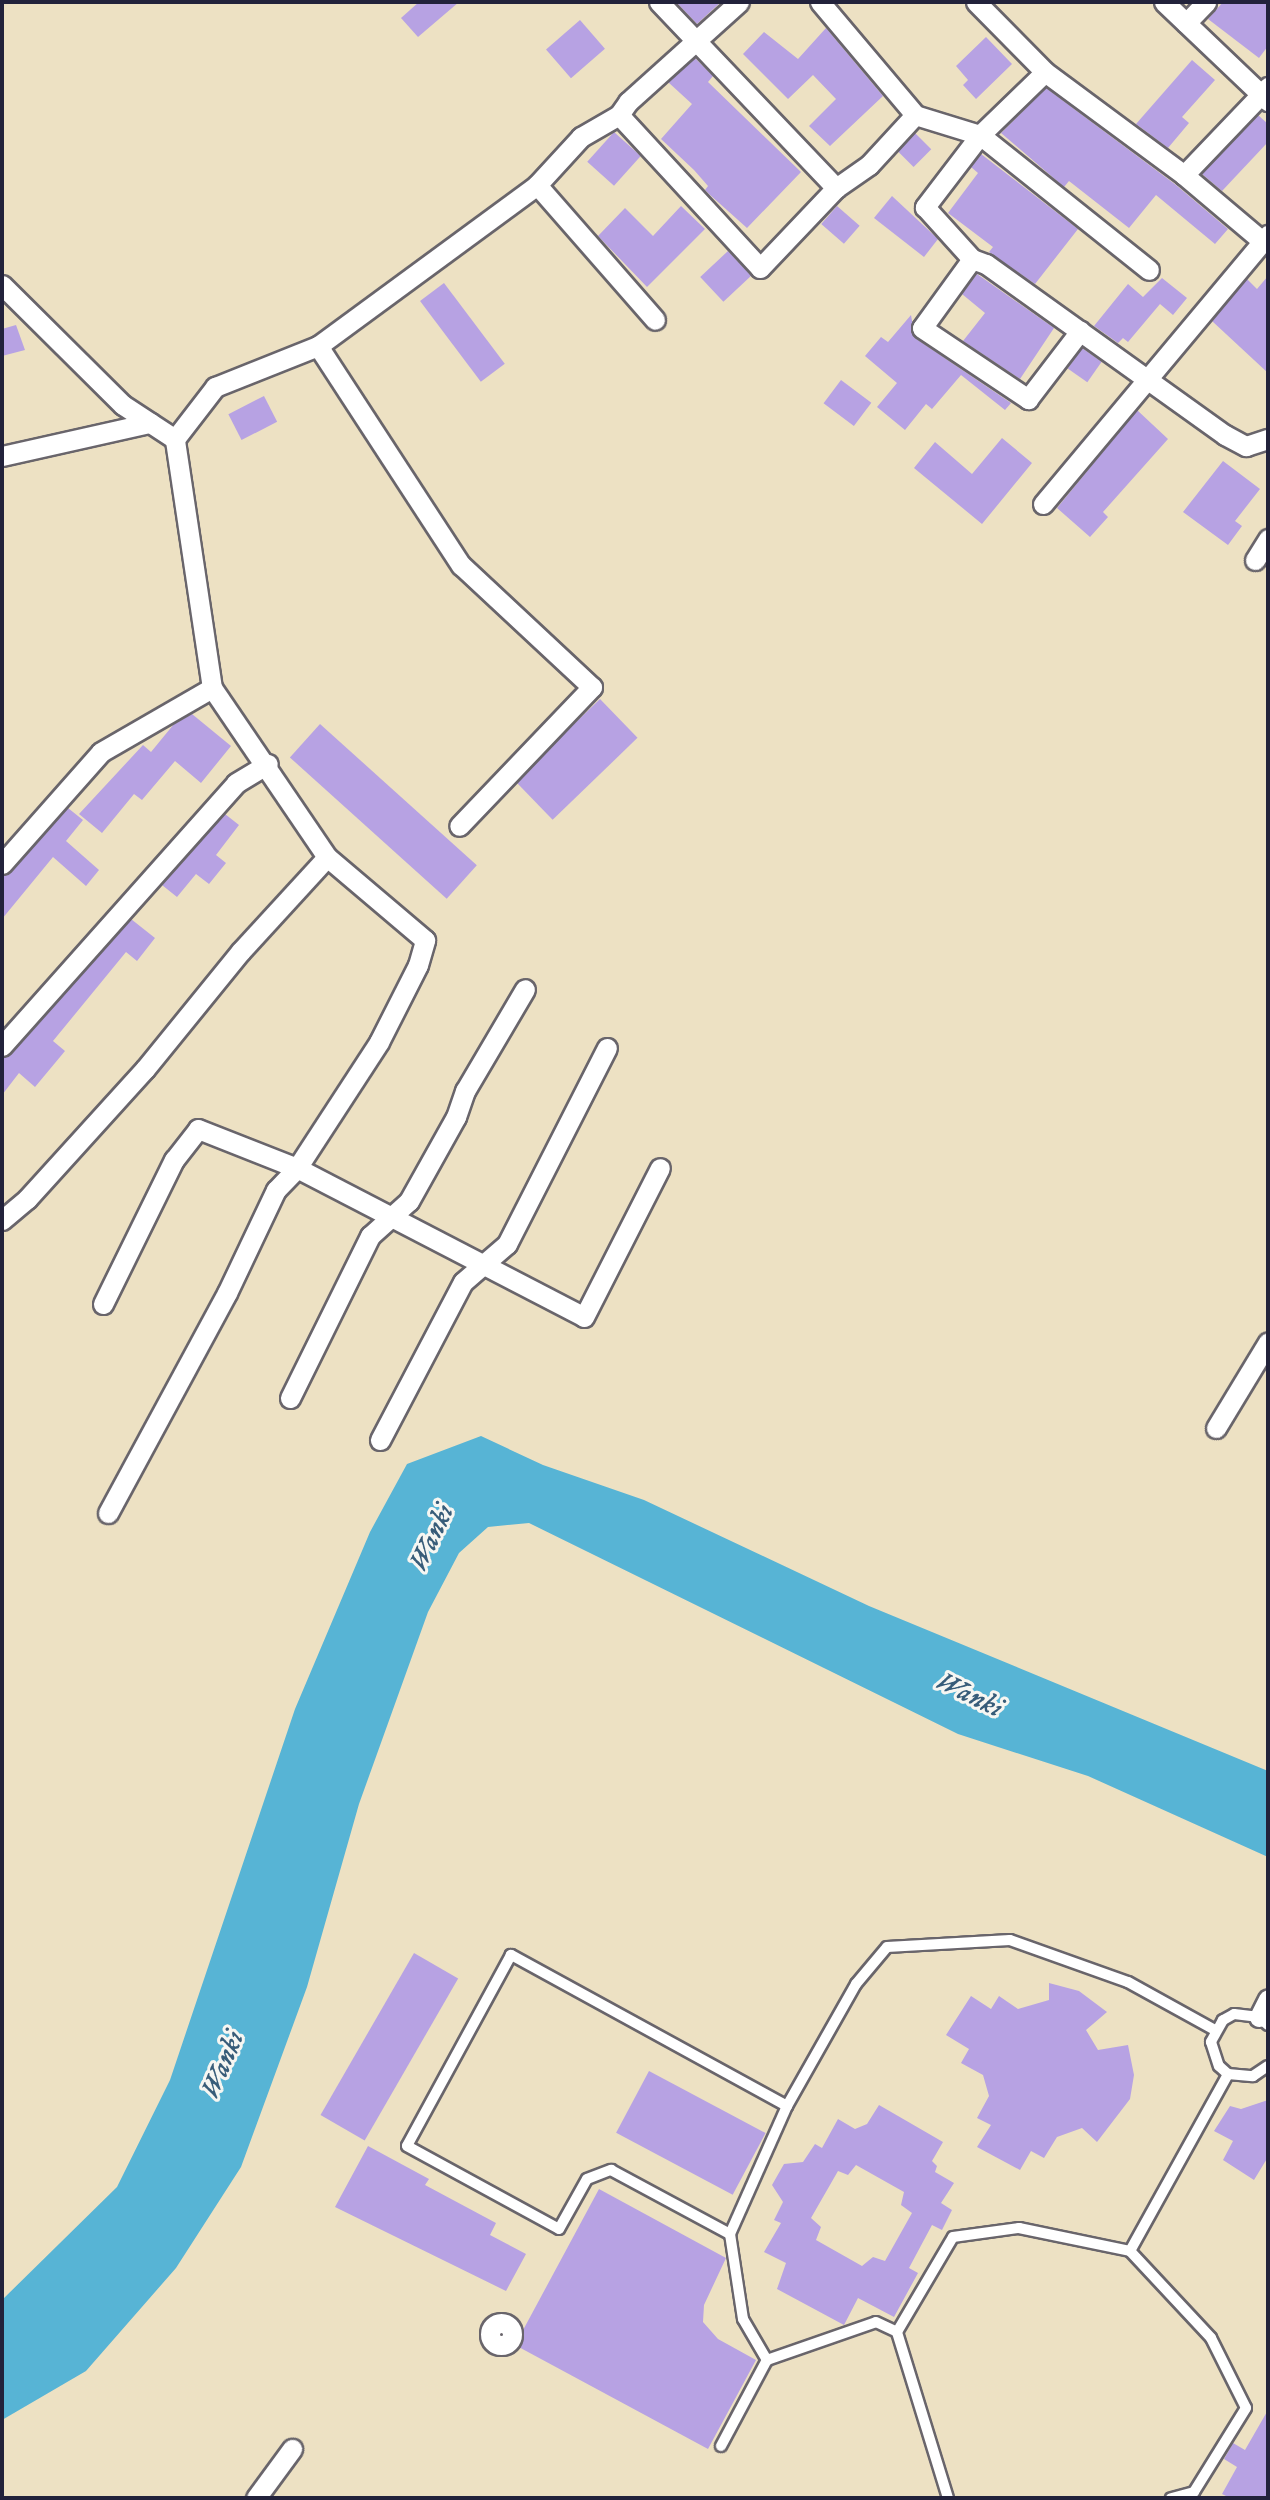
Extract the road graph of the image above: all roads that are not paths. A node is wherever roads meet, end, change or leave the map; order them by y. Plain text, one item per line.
1 (659, 2) edge
2 (739, 2) edge
3 (820, 2) edge
4 (976, 2) edge
5 (1164, 2) edge
6 (1206, 2) edge
7 (1186, 23) junction
8 (695, 41) junction
9 (1045, 72) junction
10 (1266, 94) edge
11 (619, 115) junction
12 (915, 115) junction
13 (980, 135) junction
14 (1184, 175) junction
15 (537, 185) junction
16 (836, 188) junction
17 (1265, 238) edge
18 (972, 259) junction
19 (1149, 270) dead end
20 (2, 285) edge
21 (22, 303) junction
22 (2, 309) edge
23 (655, 320) dead end
24 (1080, 331) junction
25 (318, 346) junction
26 (1147, 378) junction
27 (150, 422) junction
28 (175, 439) junction
29 (1268, 439) edge
30 (2, 456) edge
31 (1044, 504) dead end
32 (1268, 539) edge
33 (1255, 560) dead end
34 (212, 688) junction
35 (268, 764) junction
36 (459, 826) dead end
37 (327, 857) junction
38 (2, 864) edge
39 (525, 989) dead end
40 (2, 1046) edge
41 (607, 1048) dead end
42 (660, 1167) dead end
43 (297, 1168) junction
44 (5, 1210) edge
45 (390, 1216) junction
46 (483, 1265) junction
47 (103, 1304) dead end
48 (1268, 1342) edge
49 (290, 1398) dead end
50 (1216, 1428) dead end
51 (380, 1440) dead end
52 (108, 1513) dead end
53 (1268, 1999) edge
54 (1264, 2021) edge
55 (1215, 2030) junction
56 (1268, 2066) edge
57 (1228, 2074) junction
58 (788, 2106) junction
59 (730, 2235) junction
60 (1130, 2252) junction
61 (897, 2332) junction
62 (767, 2360) junction
63 (721, 2446) dead end
64 (292, 2449) dead end
65 (256, 2498) edge
66 (948, 2498) edge
67 (1171, 2498) edge

1 - 8 street
2 - 8 street
3 - 12 street
4 - 9 street
5 - 7 street
6 - 7 street
7 - 10 street
8 - 11 street
8 - 16 street
9 - 13 street
9 - 14 street
10 - 14 street
11 - 15 street
11 - 16 street
12 - 13 street
12 - 16 street
13 - 18 street
13 - 19 street
14 - 17 street
15 - 23 street
15 - 25 street
17 - 26 street
18 - 24 street
18 - 24 street
20 - 21 street
21 - 22 street
21 - 27 street
24 - 26 street
25 - 28 street
25 - 36 street
26 - 29 street
26 - 31 street
27 - 28 street
27 - 30 street
28 - 34 street
32 - 33 street
34 - 35 street
34 - 38 street
35 - 37 street
35 - 40 street
37 - 43 street
37 - 44 street
39 - 45 street
41 - 46 street
42 - 46 street
43 - 45 street
43 - 47 street
43 - 52 street
45 - 46 street
45 - 49 street
46 - 51 street
48 - 50 street
53 - 54 street
54 - 55 lane
55 - 57 lane
55 - 58 lane
56 - 57 lane
57 - 60 lane
58 - 59 lane
58 - 59 lane
59 - 62 lane
60 - 61 lane
60 - 67 lane
61 - 62 lane
61 - 66 lane
62 - 63 lane
64 - 65 street

